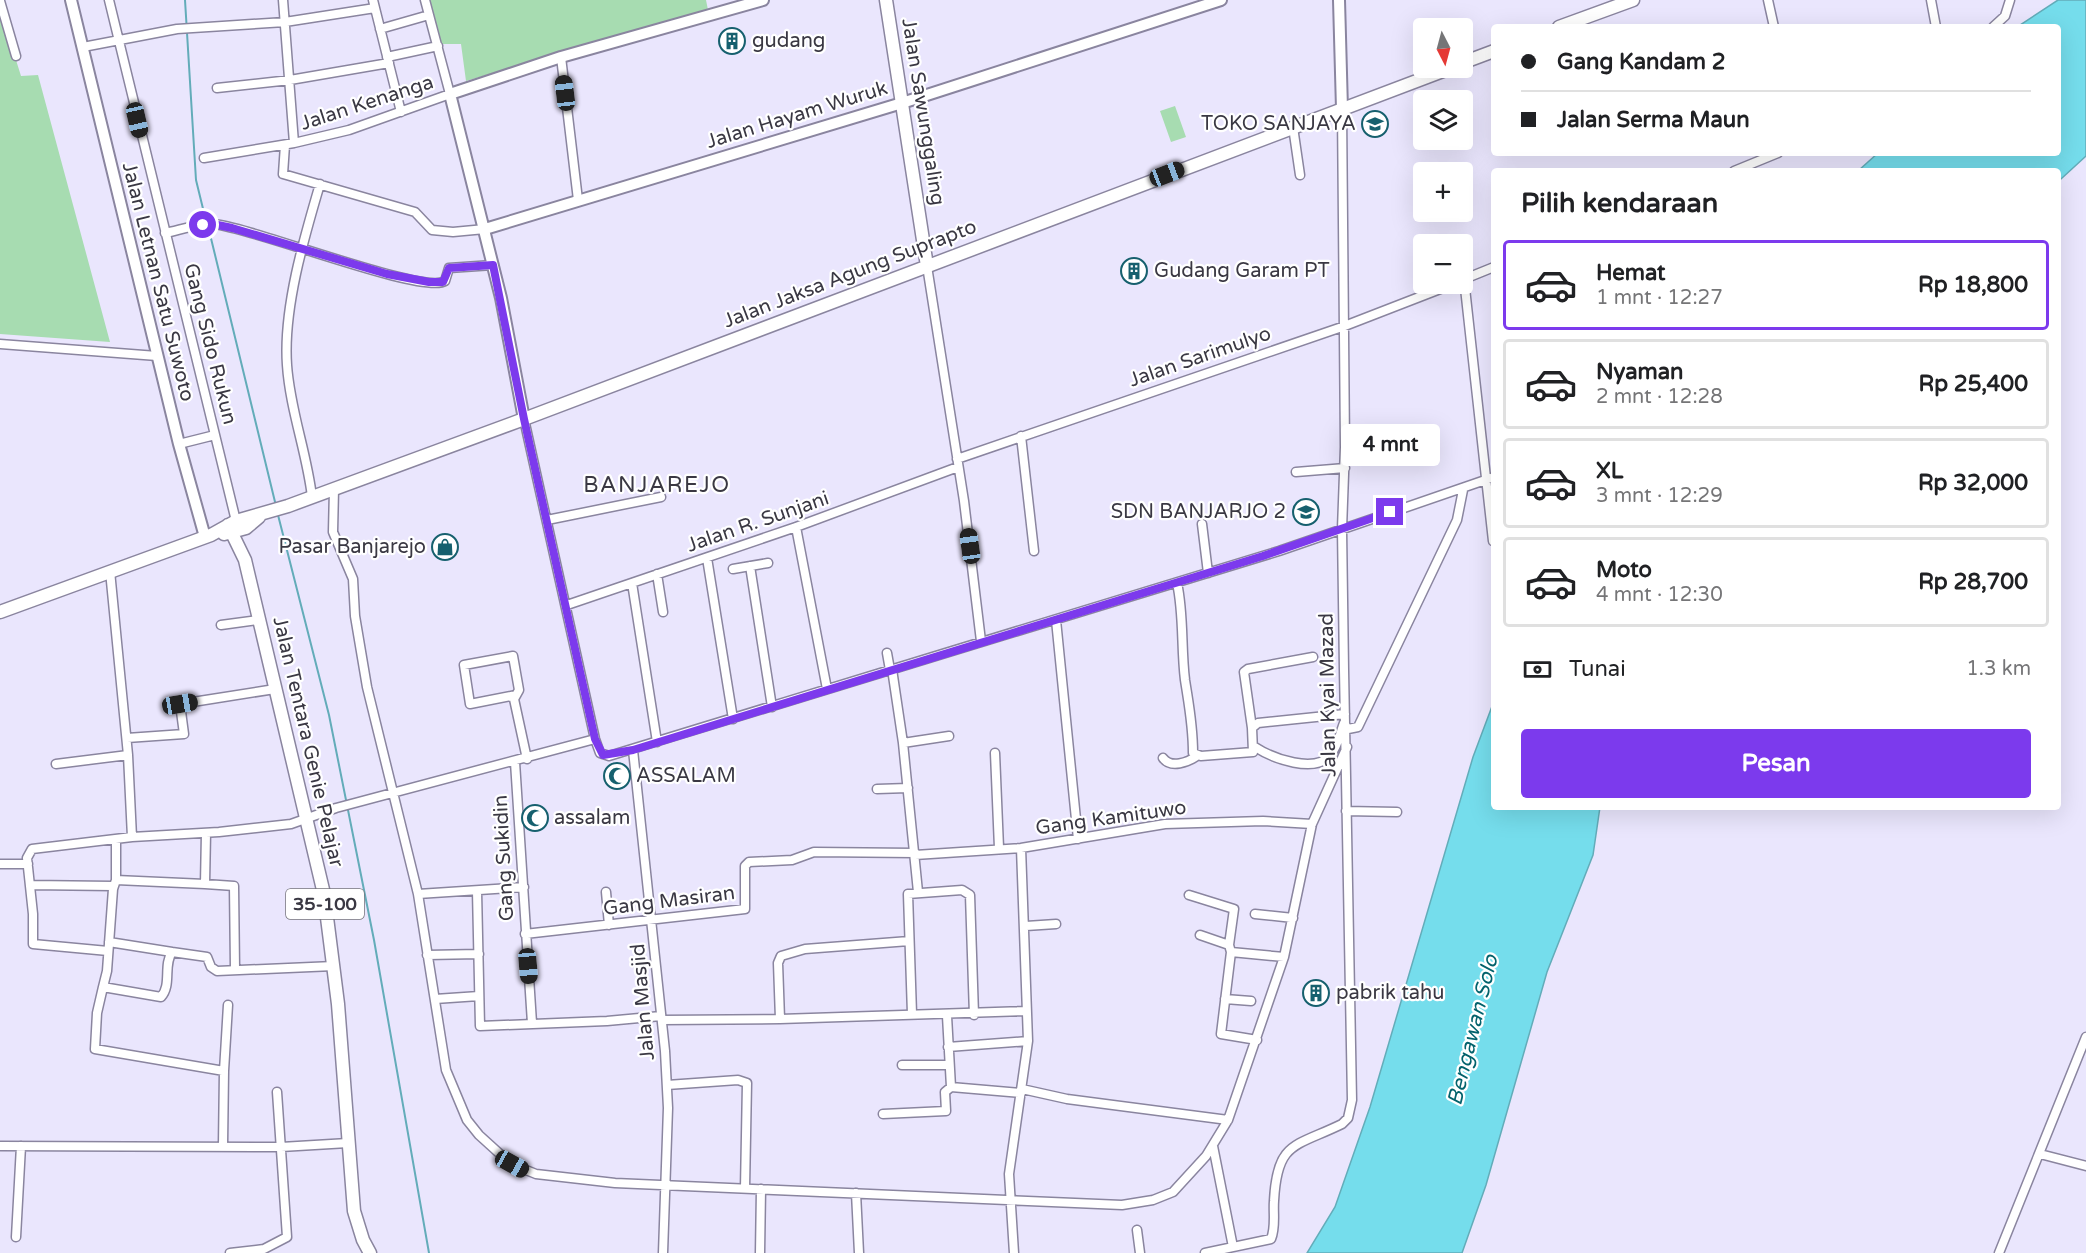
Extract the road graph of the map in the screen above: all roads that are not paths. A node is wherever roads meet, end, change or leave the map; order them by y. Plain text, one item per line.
1 (71, 0) edge
2 (109, 0) edge
3 (283, 0) edge
4 (425, 0) edge
5 (763, 0) edge
6 (886, 0) edge
7 (1221, 0) edge
8 (1339, 0) edge
9 (1633, 0) edge
10 (1768, 0) edge
11 (1931, 0) edge
12 (2010, 0) edge
13 (0, 1) edge
14 (374, 4) edge
15 (429, 15) junction
16 (285, 22) junction
17 (1567, 24) edge
18 (1773, 24) edge
19 (1935, 24) edge
20 (1996, 24) edge
21 (380, 29) junction
22 (4, 30) edge
23 (118, 39) junction
24 (438, 46) junction
25 (83, 47) junction
26 (1491, 52) edge
27 (16, 56) dead end
28 (561, 57) junction
29 (1473, 59) edge
30 (388, 60) junction
31 (1424, 78) edge
32 (290, 80) junction
33 (217, 88) dead end
34 (450, 94) junction
35 (902, 103) junction
36 (1342, 109) junction
37 (401, 112) junction
38 (1293, 127) junction
39 (289, 144) junction
40 (1771, 156) edge
41 (204, 158) dead end
42 (1741, 168) edge
43 (1300, 175) dead end
44 (320, 184) junction
45 (578, 200) junction
46 (485, 229) junction
47 (165, 233) junction
48 (302, 247) junction
49 (493, 265) junction
50 (927, 266) junction
51 (1491, 268) edge
52 (1473, 276) edge
53 (1427, 294) edge
54 (1465, 294) edge
55 (1342, 327) junction
56 (0, 344) edge
57 (157, 356) junction
58 (524, 419) junction
59 (215, 435) junction
60 (1022, 436) junction
61 (179, 444) junction
62 (958, 463) junction
63 (1345, 468) junction
64 (1296, 472) dead end
65 (1490, 478) edge
66 (334, 489) junction
67 (1463, 490) junction
68 (661, 496) dead end
69 (312, 497) junction
70 (1491, 510) edge
71 (547, 520) junction
72 (1202, 524) dead end
73 (237, 525) junction
74 (796, 527) junction
75 (1342, 529) junction
76 (208, 536) junction
77 (1034, 551) dead end
78 (707, 558) junction
79 (768, 563) dead end
80 (750, 566) junction
81 (733, 569) dead end
82 (110, 571) junction
83 (1208, 573) junction
84 (657, 574) junction
85 (632, 583) junction
86 (1177, 583) junction
87 (567, 605) junction
88 (0, 612) edge
89 (663, 612) dead end
90 (258, 620) junction
91 (1056, 620) junction
92 (221, 626) dead end
93 (981, 641) junction
94 (887, 653) dead end
95 (1313, 657) dead end
96 (891, 669) junction
97 (274, 689) junction
98 (827, 690) junction
99 (516, 695) junction
100 (772, 707) junction
101 (733, 719) junction
102 (1346, 720) junction
103 (1252, 728) junction
104 (949, 736) dead end
105 (127, 738) junction
106 (595, 739) junction
107 (657, 742) junction
108 (903, 743) junction
109 (1255, 747) junction
110 (1347, 747) junction
111 (633, 750) junction
112 (994, 753) dead end
113 (128, 755) junction
114 (1197, 756) junction
115 (1163, 758) dead end
116 (526, 759) junction
117 (515, 762) junction
118 (56, 764) dead end
119 (908, 788) junction
120 (877, 789) dead end
121 (392, 794) junction
122 (1346, 811) junction
123 (1397, 812) dead end
124 (306, 817) junction
125 (1312, 824) junction
126 (206, 833) junction
127 (132, 837) junction
128 (116, 839) junction
129 (1078, 839) junction
130 (999, 848) junction
131 (1021, 848) junction
132 (915, 854) junction
133 (0, 864) edge
134 (27, 864) junction
135 (115, 883) junction
136 (205, 884) junction
137 (30, 885) junction
138 (524, 887) junction
139 (477, 891) junction
140 (606, 892) dead end
141 (918, 892) junction
142 (418, 894) junction
143 (1189, 895) dead end
144 (1256, 914) dead end
145 (1293, 918) junction
146 (652, 921) junction
147 (1056, 924) dead end
148 (609, 925) junction
149 (1026, 926) junction
150 (525, 934) junction
151 (1200, 935) dead end
152 (909, 941) junction
153 (109, 946) junction
154 (1230, 948) junction
155 (172, 952) junction
156 (479, 954) junction
157 (427, 955) junction
158 (1284, 957) junction
159 (334, 966) junction
160 (235, 969) junction
161 (103, 987) junction
162 (479, 996) junction
163 (435, 999) junction
164 (1225, 999) junction
165 (1251, 1001) dead end
166 (228, 1005) dead end
167 (1026, 1011) junction
168 (912, 1014) junction
169 (974, 1015) junction
170 (947, 1016) junction
171 (662, 1018) junction
172 (780, 1019) junction
173 (532, 1023) junction
174 (2086, 1037) edge
175 (1257, 1040) junction
176 (1028, 1041) junction
177 (948, 1047) junction
178 (902, 1065) dead end
179 (949, 1065) junction
180 (224, 1071) junction
181 (667, 1085) junction
182 (951, 1087) junction
183 (1022, 1091) junction
184 (277, 1092) dead end
185 (883, 1114) dead end
186 (1228, 1120) junction
187 (348, 1143) junction
188 (0, 1146) edge
189 (21, 1146) junction
190 (222, 1146) junction
191 (1213, 1146) junction
192 (281, 1147) junction
193 (2040, 1154) junction
194 (2086, 1166) edge
195 (665, 1185) junction
196 (745, 1188) junction
197 (761, 1189) junction
198 (856, 1193) junction
199 (1009, 1200) junction
200 (1137, 1230) dead end
201 (16, 1237) dead end
202 (1233, 1247) junction
203 (230, 1253) edge
204 (370, 1253) edge
205 (663, 1253) edge
206 (760, 1253) edge
207 (859, 1253) edge
208 (1014, 1253) edge
209 (1140, 1253) edge
210 (1205, 1253) edge
211 (1999, 1253) edge

1 - 25 main road, Jalan Letnan Satu Suwoto
2 - 23 street, Gang Sido Rukun
3 - 16 street
4 - 15 street
5 - 28 main road
6 - 35 main road, Jalan Sawunggaling
7 - 35 main road, Jalan Hayam Wuruk
8 - 36 main road
9 - 17 main road
10 - 18 street
11 - 19 street
12 - 20 street
13 - 22 street
14 - 16 street
14 - 21 street
15 - 21 street
15 - 24 street
16 - 23 street
16 - 32 street
21 - 30 street
22 - 27 street
23 - 25 street
23 - 47 street, Gang Sido Rukun
24 - 30 street
24 - 34 street
25 - 57 main road, Jalan Letnan Satu Suwoto
26 - 29 main road
28 - 34 main road
28 - 45 street
30 - 32 street
30 - 37 street
31 - 36 main road, Jalan Jaksa Agung Suprapto
32 - 33 street
32 - 39 street
34 - 37 street, Jalan Kenanga
34 - 46 main road
35 - 45 main road, Jalan Hayam Wuruk
35 - 50 main road, Jalan Sawunggaling
36 - 38 main road, Jalan Jaksa Agung Suprapto
36 - 55 street, Jalan Kyai Mazad
37 - 39 street, Jalan Kenanga
38 - 43 street
38 - 50 main road, Jalan Jaksa Agung Suprapto
39 - 41 street, Jalan Kenanga
39 - 44 street
40 - 42 street
44 - 46 street
44 - 48 street
45 - 46 main road, Jalan Hayam Wuruk
46 - 49 main road
47 - 48 street
47 - 59 street, Gang Sido Rukun
48 - 49 street
48 - 69 street
49 - 58 main road
50 - 58 main road, Jalan Jaksa Agung Suprapto
50 - 62 street
51 - 52 street
53 - 55 street, Jalan Sarimulyo
54 - 65 street
55 - 60 street, Jalan Sarimulyo
55 - 63 street, Jalan Kyai Mazad
56 - 57 street
57 - 61 main road, Jalan Letnan Satu Suwoto
58 - 66 main road, Jalan Jaksa Agung Suprapto
58 - 71 street
59 - 61 street
59 - 73 street, Gang Sido Rukun
60 - 62 street, Jalan Sarimulyo
60 - 77 street
61 - 76 main road, Jalan Letnan Satu Suwoto
62 - 74 street, Jalan R. Sunjani
62 - 93 street
63 - 64 street
63 - 75 street, Jalan Kyai Mazad
65 - 67 street
65 - 70 street
66 - 69 main road, Jalan Jaksa Agung Suprapto
66 - 121 street
67 - 75 street
67 - 102 street
68 - 71 street
69 - 73 main road, Jalan Jaksa Agung Suprapto
71 - 87 street
72 - 83 street
73 - 76 main road
73 - 90 main road, Jalan Tentara Genie Pelajar / 35-100
74 - 78 street, Jalan R. Sunjani
74 - 98 street
75 - 83 street
75 - 102 street, Jalan Kyai Mazad
76 - 82 main road
78 - 84 street, Jalan R. Sunjani
78 - 101 street
79 - 80 street
80 - 81 street
80 - 100 street
82 - 88 main road
82 - 105 street
83 - 86 street
84 - 85 street, Jalan R. Sunjani
84 - 89 street
85 - 87 street, Jalan R. Sunjani
85 - 107 street
86 - 91 street
86 - 114 street
87 - 106 street
90 - 92 street
90 - 97 main road, Jalan Tentara Genie Pelajar / 35-100
91 - 93 street
91 - 129 street
93 - 96 street
94 - 96 street
95 - 103 street
96 - 98 street
96 - 108 street
97 - 105 street
97 - 124 main road, Jalan Tentara Genie Pelajar / 35-100
98 - 100 street
99 - 99 street
99 - 116 street
100 - 101 street
101 - 107 street
102 - 103 street
102 - 109 street
102 - 110 street, Jalan Kyai Mazad
103 - 109 street
104 - 108 street
105 - 113 street
106 - 111 street
106 - 116 street
107 - 111 street
108 - 119 street
109 - 114 street
110 - 122 street, Jalan Kyai Mazad
110 - 125 street
111 - 146 street, Jalan Masjid
112 - 130 street
113 - 118 street
113 - 127 street
114 - 115 street
116 - 117 street
117 - 121 street
117 - 138 street, Gang Sukidin
119 - 120 street
119 - 132 street
121 - 124 street
121 - 142 street
122 - 123 street
122 - 202 street, Jalan Kyai Mazad
124 - 126 street
124 - 159 main road, Jalan Tentara Genie Pelajar / 35-100
125 - 129 street, Gang Kamituwo
125 - 145 street
126 - 127 street
126 - 136 street
127 - 128 street
128 - 134 street
128 - 135 street
129 - 131 street, Gang Kamituwo
130 - 131 street, Gang Kamituwo
130 - 132 street, Gang Kamituwo
131 - 149 street
132 - 141 street
132 - 146 street, Gang Masiran
133 - 134 street
134 - 137 street
135 - 136 street
135 - 137 street
135 - 153 street
136 - 160 street
137 - 153 street
138 - 139 street
138 - 150 street, Gang Sukidin
139 - 142 street
139 - 156 street
140 - 148 street
141 - 152 street
141 - 169 street
142 - 157 street
143 - 154 street
144 - 145 street
145 - 158 street
146 - 148 street, Gang Masiran
146 - 171 street, Jalan Masjid
147 - 149 street
148 - 150 street, Gang Masiran
149 - 167 street
150 - 173 street, Gang Sukidin
151 - 154 street
152 - 168 street
152 - 172 street
153 - 155 street
153 - 161 street
154 - 158 street
154 - 164 street
155 - 160 street
155 - 161 street
156 - 157 street
156 - 162 street
157 - 163 street
158 - 175 street
159 - 160 street
159 - 187 main road, Jalan Tentara Genie Pelajar / 35-100
161 - 180 street
162 - 163 street
162 - 173 street
163 - 195 street
164 - 165 street
164 - 175 street
166 - 180 street
167 - 169 street
167 - 176 street
168 - 170 street
168 - 172 street
169 - 170 street
170 - 177 street
171 - 172 street
171 - 173 street
171 - 181 street, Jalan Masjid
174 - 193 street
175 - 186 street
176 - 177 street
176 - 183 street
177 - 179 street
178 - 179 street
179 - 182 street
180 - 190 street
181 - 195 street, Jalan Masjid
181 - 196 street
182 - 183 street
182 - 185 street
183 - 186 street
183 - 199 street
184 - 192 street
186 - 191 street
187 - 192 street
187 - 204 main road, Jalan Tentara Genie Pelajar / 35-100
188 - 189 street
189 - 190 street
189 - 201 street
190 - 192 street
191 - 199 street
191 - 202 street
192 - 203 street
193 - 194 street
193 - 211 street
195 - 196 street
195 - 205 street, Jalan Masjid
196 - 197 street
197 - 198 street
197 - 206 street
198 - 199 street
198 - 207 street
199 - 208 street
200 - 209 street
202 - 210 street

